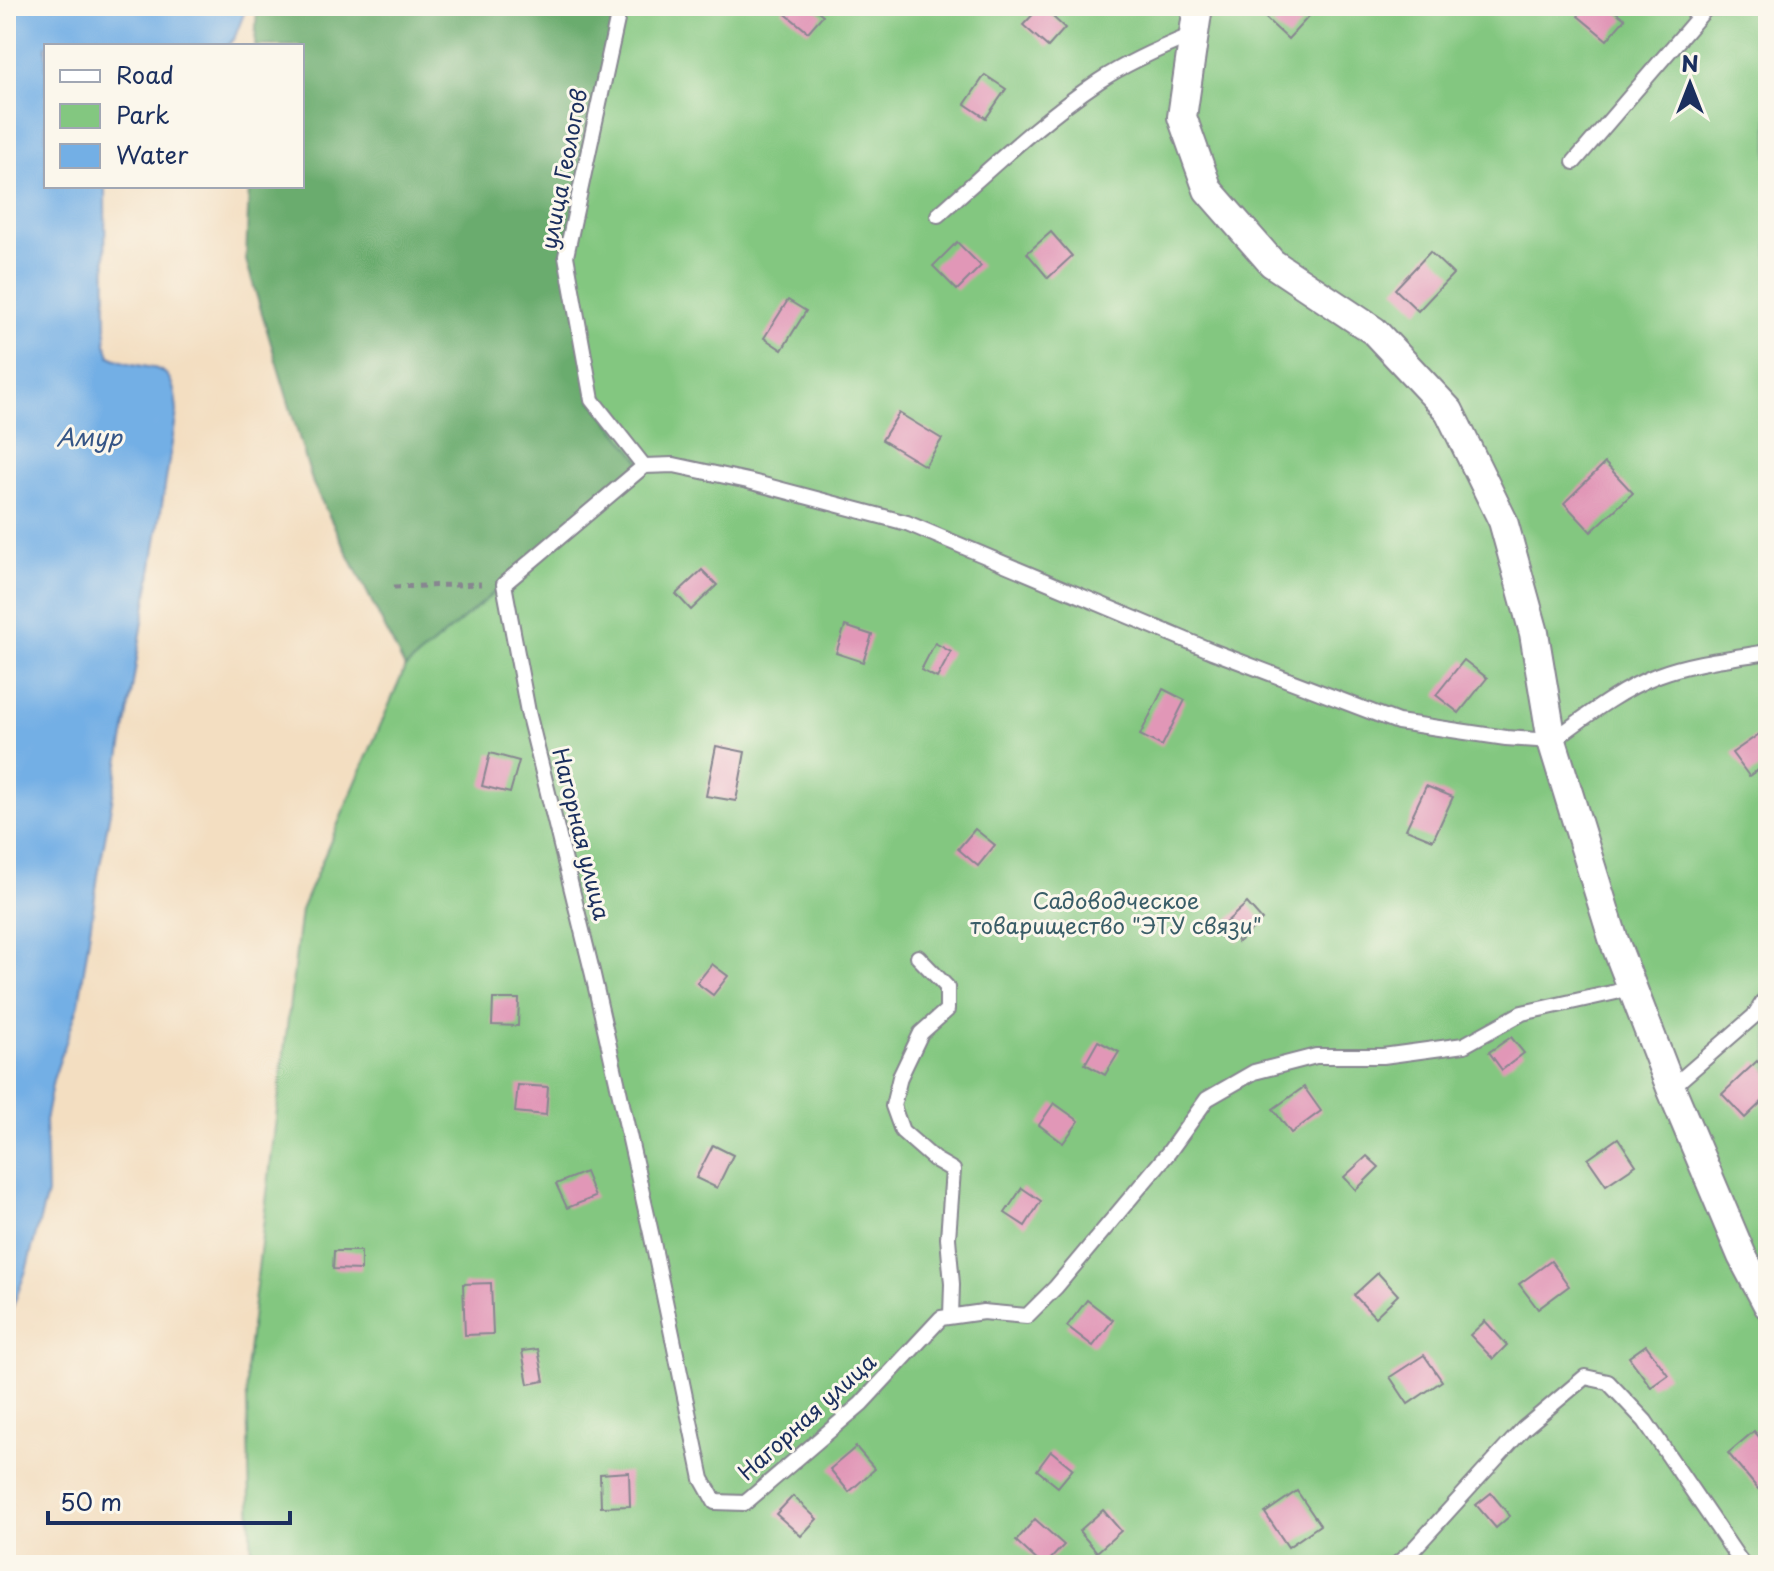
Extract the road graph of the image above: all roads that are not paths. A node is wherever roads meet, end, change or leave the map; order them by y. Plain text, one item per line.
1 (620, 6) edge
2 (1198, 6) edge
3 (1708, 6) edge
4 (1192, 35) junction
5 (1574, 162) dead end
6 (938, 215) dead end
7 (644, 466) junction
8 (1768, 652) edge
9 (1552, 741) junction
10 (918, 957) dead end
11 (1630, 985) junction
12 (1768, 994) edge
13 (1671, 1088) junction
14 (1768, 1305) edge
15 (951, 1316) junction
16 (1396, 1565) edge
17 (1743, 1565) edge

1 - 7 lane, улица Геологов
2 - 4 street
3 - 5 lane
4 - 6 lane
4 - 9 street
7 - 9 lane
7 - 15 lane, Нагорная улица
8 - 9 lane
9 - 11 street
10 - 15 lane
11 - 13 street
11 - 15 lane
12 - 13 lane
13 - 14 street
16 - 17 lane

